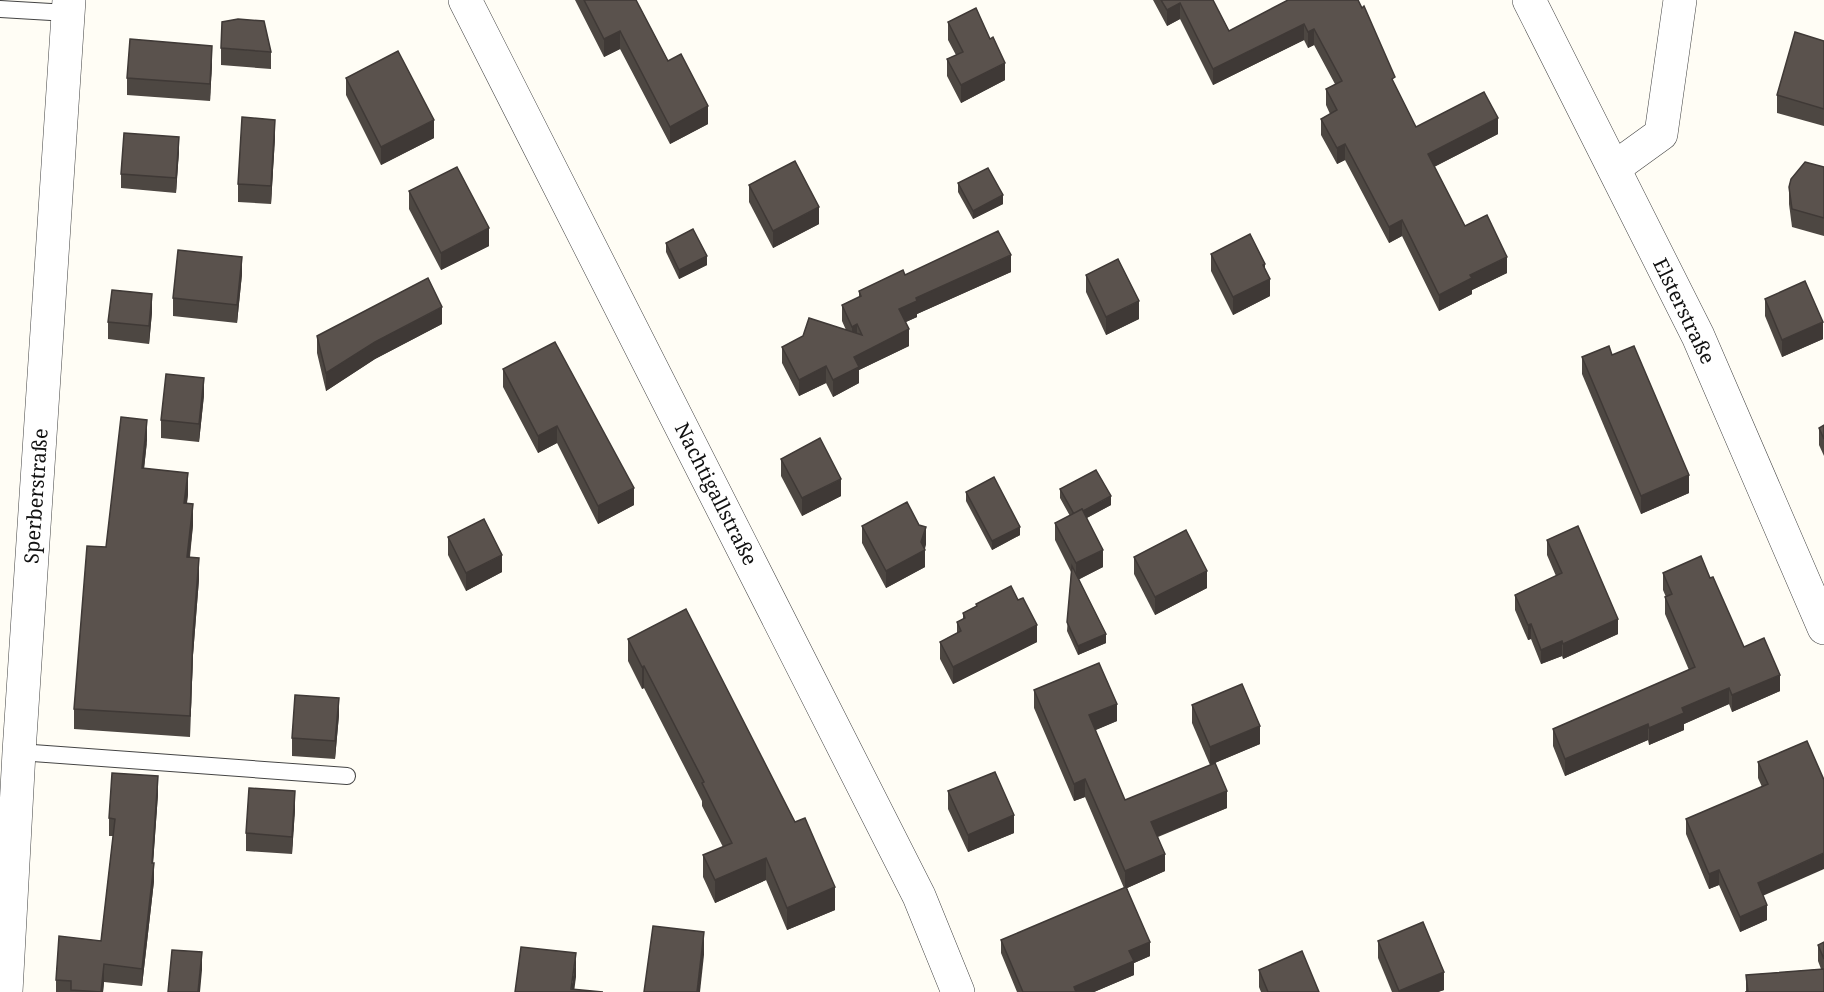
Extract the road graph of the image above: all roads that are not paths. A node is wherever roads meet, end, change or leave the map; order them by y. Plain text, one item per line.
1 (465, 0) edge
2 (1528, 0) edge
3 (1680, 0) edge
4 (68, 6) edge
5 (0, 9) edge
6 (1614, 168) junction
7 (1824, 628) edge
8 (19, 752) junction
9 (347, 776) dead end
10 (6, 992) edge
11 (958, 992) edge

1 - 11 street, Nachtigallstraße
2 - 6 street, Elsterstraße
3 - 6 street
4 - 5 lane
4 - 8 street, Sperberstraße
6 - 7 street, Elsterstraße
8 - 9 lane
8 - 10 street, Sperberstraße

